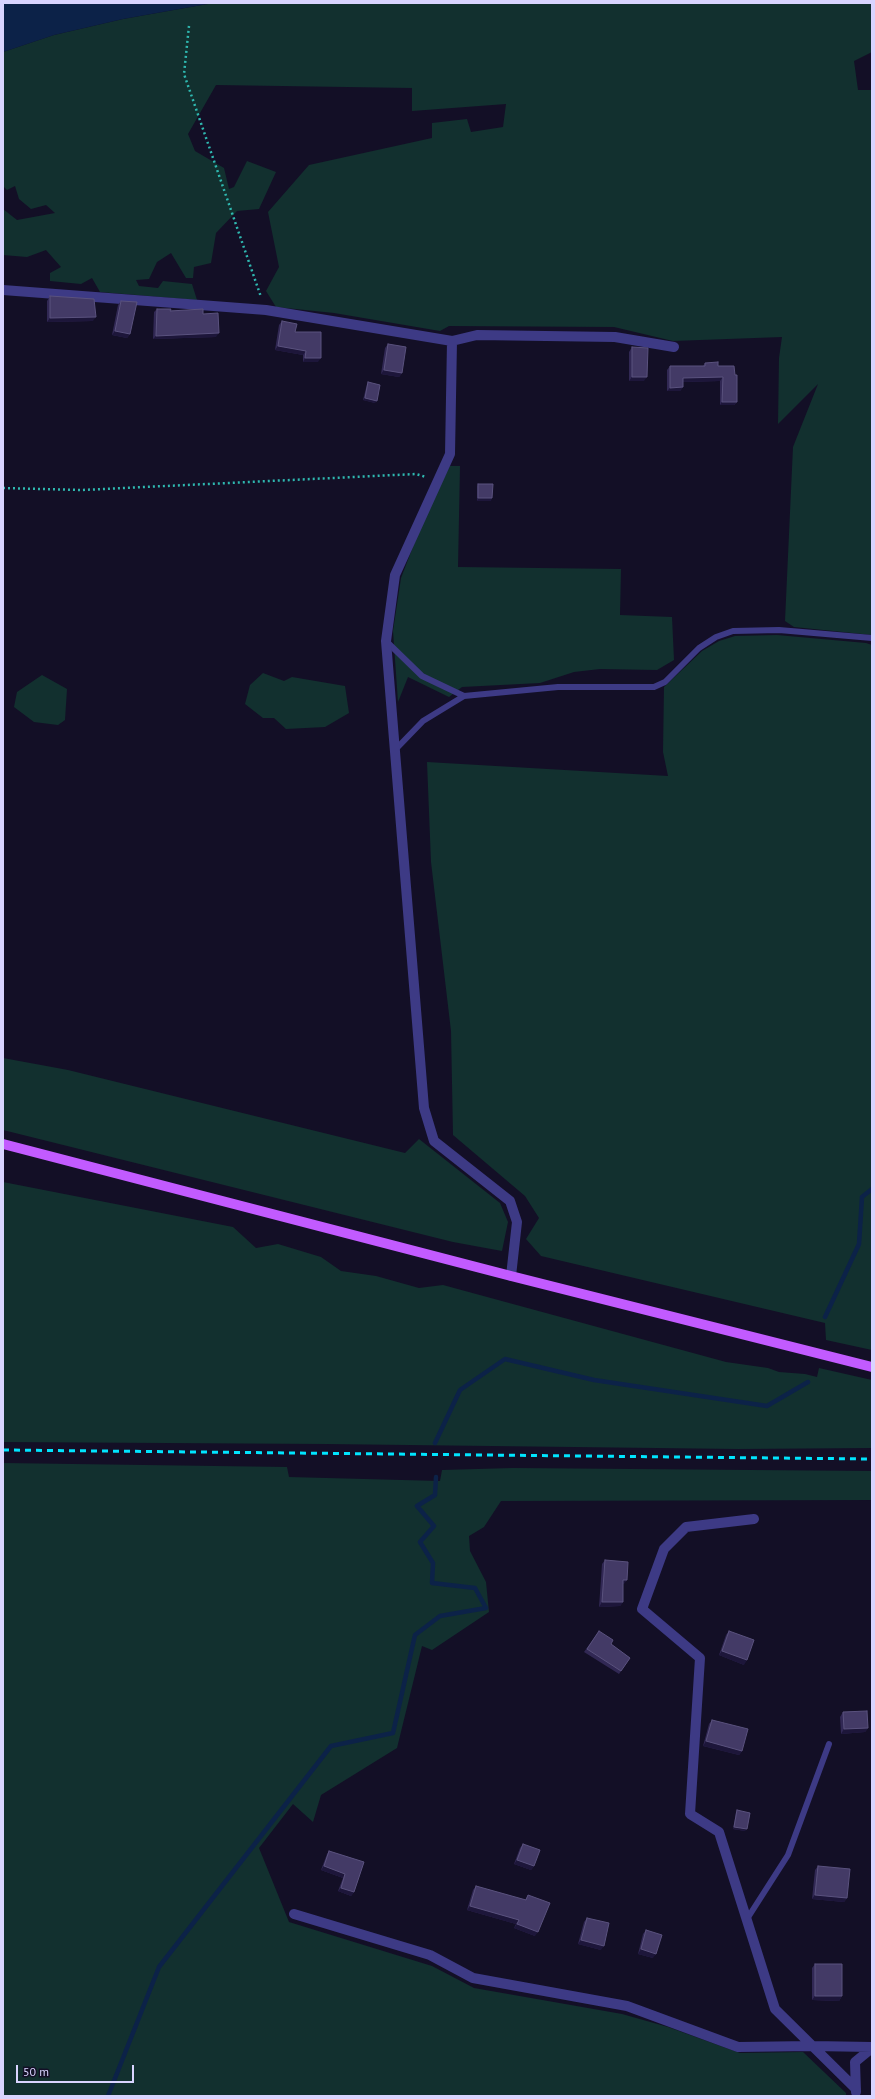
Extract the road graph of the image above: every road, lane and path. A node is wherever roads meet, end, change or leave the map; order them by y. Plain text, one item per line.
1 (189, 26) dead end
2 (3, 290) edge
3 (266, 310) junction
4 (452, 341) junction
5 (674, 347) dead end
6 (438, 480) junction
7 (3, 488) edge
8 (872, 638) edge
9 (386, 641) junction
10 (464, 696) junction
11 (394, 751) junction
12 (3, 1144) edge
13 (511, 1276) junction
14 (872, 1367) edge
15 (754, 1518) dead end
16 (829, 1744) dead end
17 (294, 1914) dead end
18 (747, 1919) junction
19 (812, 2046) junction
20 (872, 2048) edge
21 (856, 2093) edge

1 - 3 path
2 - 3 street
3 - 4 street
4 - 5 street
4 - 6 street
6 - 7 path
6 - 9 street
8 - 10 lane
9 - 10 lane
9 - 11 street
10 - 11 lane
11 - 13 street
12 - 13 main road
13 - 14 main road
15 - 18 street
16 - 18 lane
17 - 19 street
18 - 19 street
19 - 20 street
19 - 21 street
20 - 21 street

